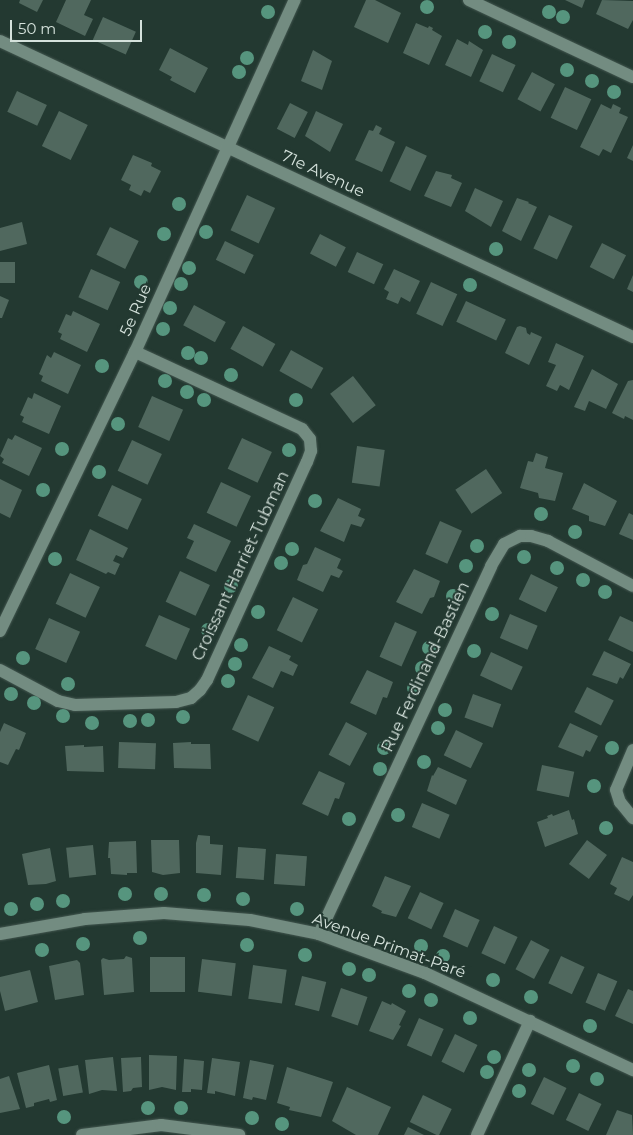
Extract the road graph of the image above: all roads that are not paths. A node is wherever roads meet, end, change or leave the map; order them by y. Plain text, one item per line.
1 (295, 0) edge
2 (469, 0) edge
3 (0, 41) edge
4 (633, 77) edge
5 (227, 147) junction
6 (633, 337) edge
7 (135, 352) junction
8 (633, 586) edge
9 (0, 631) edge
10 (0, 670) edge
11 (633, 750) edge
12 (633, 818) edge
13 (0, 934) edge
14 (319, 934) junction
15 (530, 1021) junction
16 (633, 1070) edge
17 (82, 1135) edge
18 (239, 1135) edge
19 (477, 1135) edge

1 - 5 street, 5e Rue
2 - 4 street
3 - 5 street, 71e Avenue
5 - 6 street, 71e Avenue
5 - 7 street, 5e Rue
7 - 9 street, 5e Rue
7 - 10 street, Croissant Harriet-Tubman
8 - 14 street, Rue Ferdinand-Bastien
11 - 12 street
13 - 14 street, Avenue Primat-Paré
14 - 15 street, Avenue Primat-Paré
15 - 16 street, Avenue Primat-Paré
15 - 19 street
17 - 18 street

